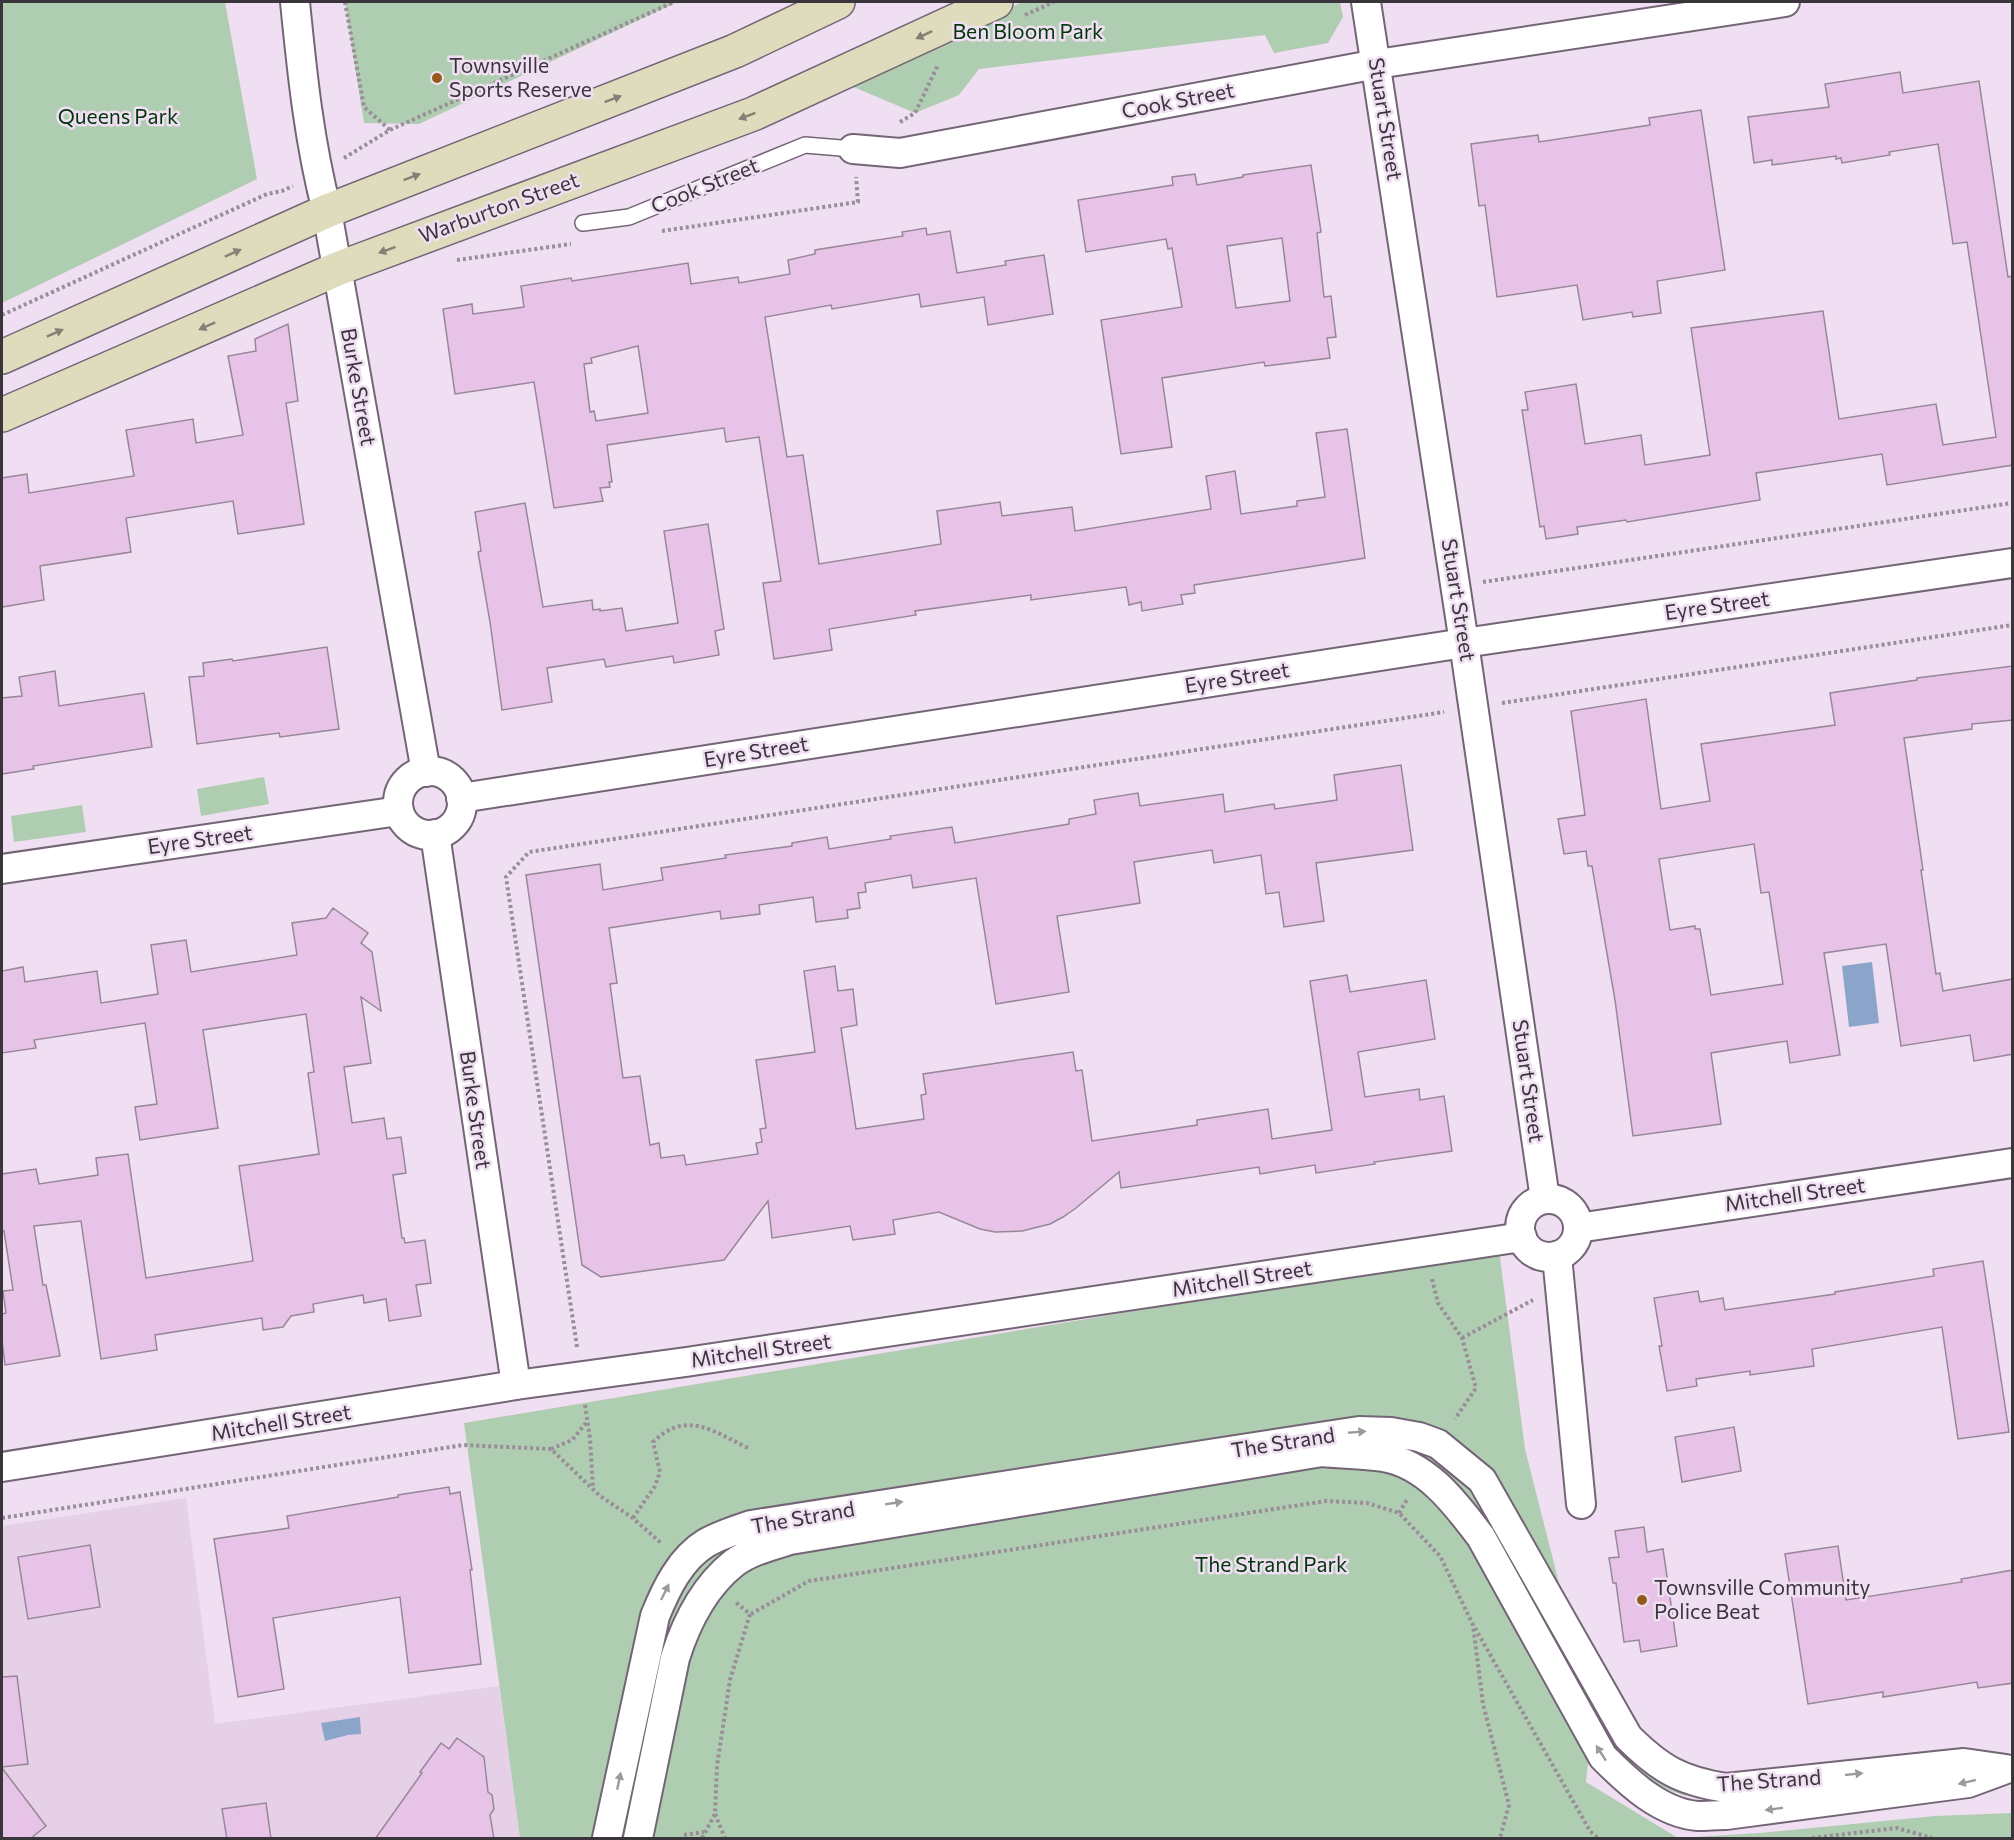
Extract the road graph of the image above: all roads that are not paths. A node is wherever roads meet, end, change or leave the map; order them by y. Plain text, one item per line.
1 (295, 2) edge
2 (838, 2) edge
3 (1366, 2) edge
4 (1785, 2) edge
5 (1009, 9) edge
6 (1377, 64) junction
7 (853, 149) joint
8 (327, 211) junction
9 (583, 223) dead end
10 (337, 269) junction
11 (2, 357) edge
12 (2, 416) edge
13 (2013, 563) edge
14 (1464, 643) junction
15 (426, 772) junction
16 (461, 798) junction
17 (399, 811) junction
18 (435, 834) junction
19 (2, 869) edge
20 (2013, 1163) edge
21 (1545, 1199) junction
22 (1578, 1228) junction
23 (1522, 1237) junction
24 (1557, 1256) junction
25 (516, 1385) junction
26 (2, 1467) edge
27 (1581, 1504) dead end
28 (2009, 1769) edge
29 (607, 1839) edge
30 (638, 1839) edge

1 - 8 street, Burke Street
8 -> 2 main road
3 - 6 street, Stuart Street
4 - 6 street, Cook Street
5 -> 10 main road, Warburton Street
6 - 7 street, Cook Street
6 - 14 street, Stuart Street
7 - 9 lane, Cook Street
8 - 10 street, Burke Street
11 -> 8 main road
10 -> 12 main road, Warburton Street
10 - 15 street, Burke Street
13 - 14 street, Eyre Street
14 - 16 street, Eyre Street
14 - 21 street, Stuart Street
15 - 16 street
15 - 17 street
16 - 18 street
17 - 18 street
17 - 19 street, Eyre Street
18 - 25 street, Burke Street
20 - 22 street, Mitchell Street
21 - 22 street
21 - 23 street
22 - 24 street
23 - 24 street
23 - 25 street, Mitchell Street
24 - 27 street
25 - 26 street, Mitchell Street
29 -> 28 street, The Strand
28 -> 30 street, The Strand

